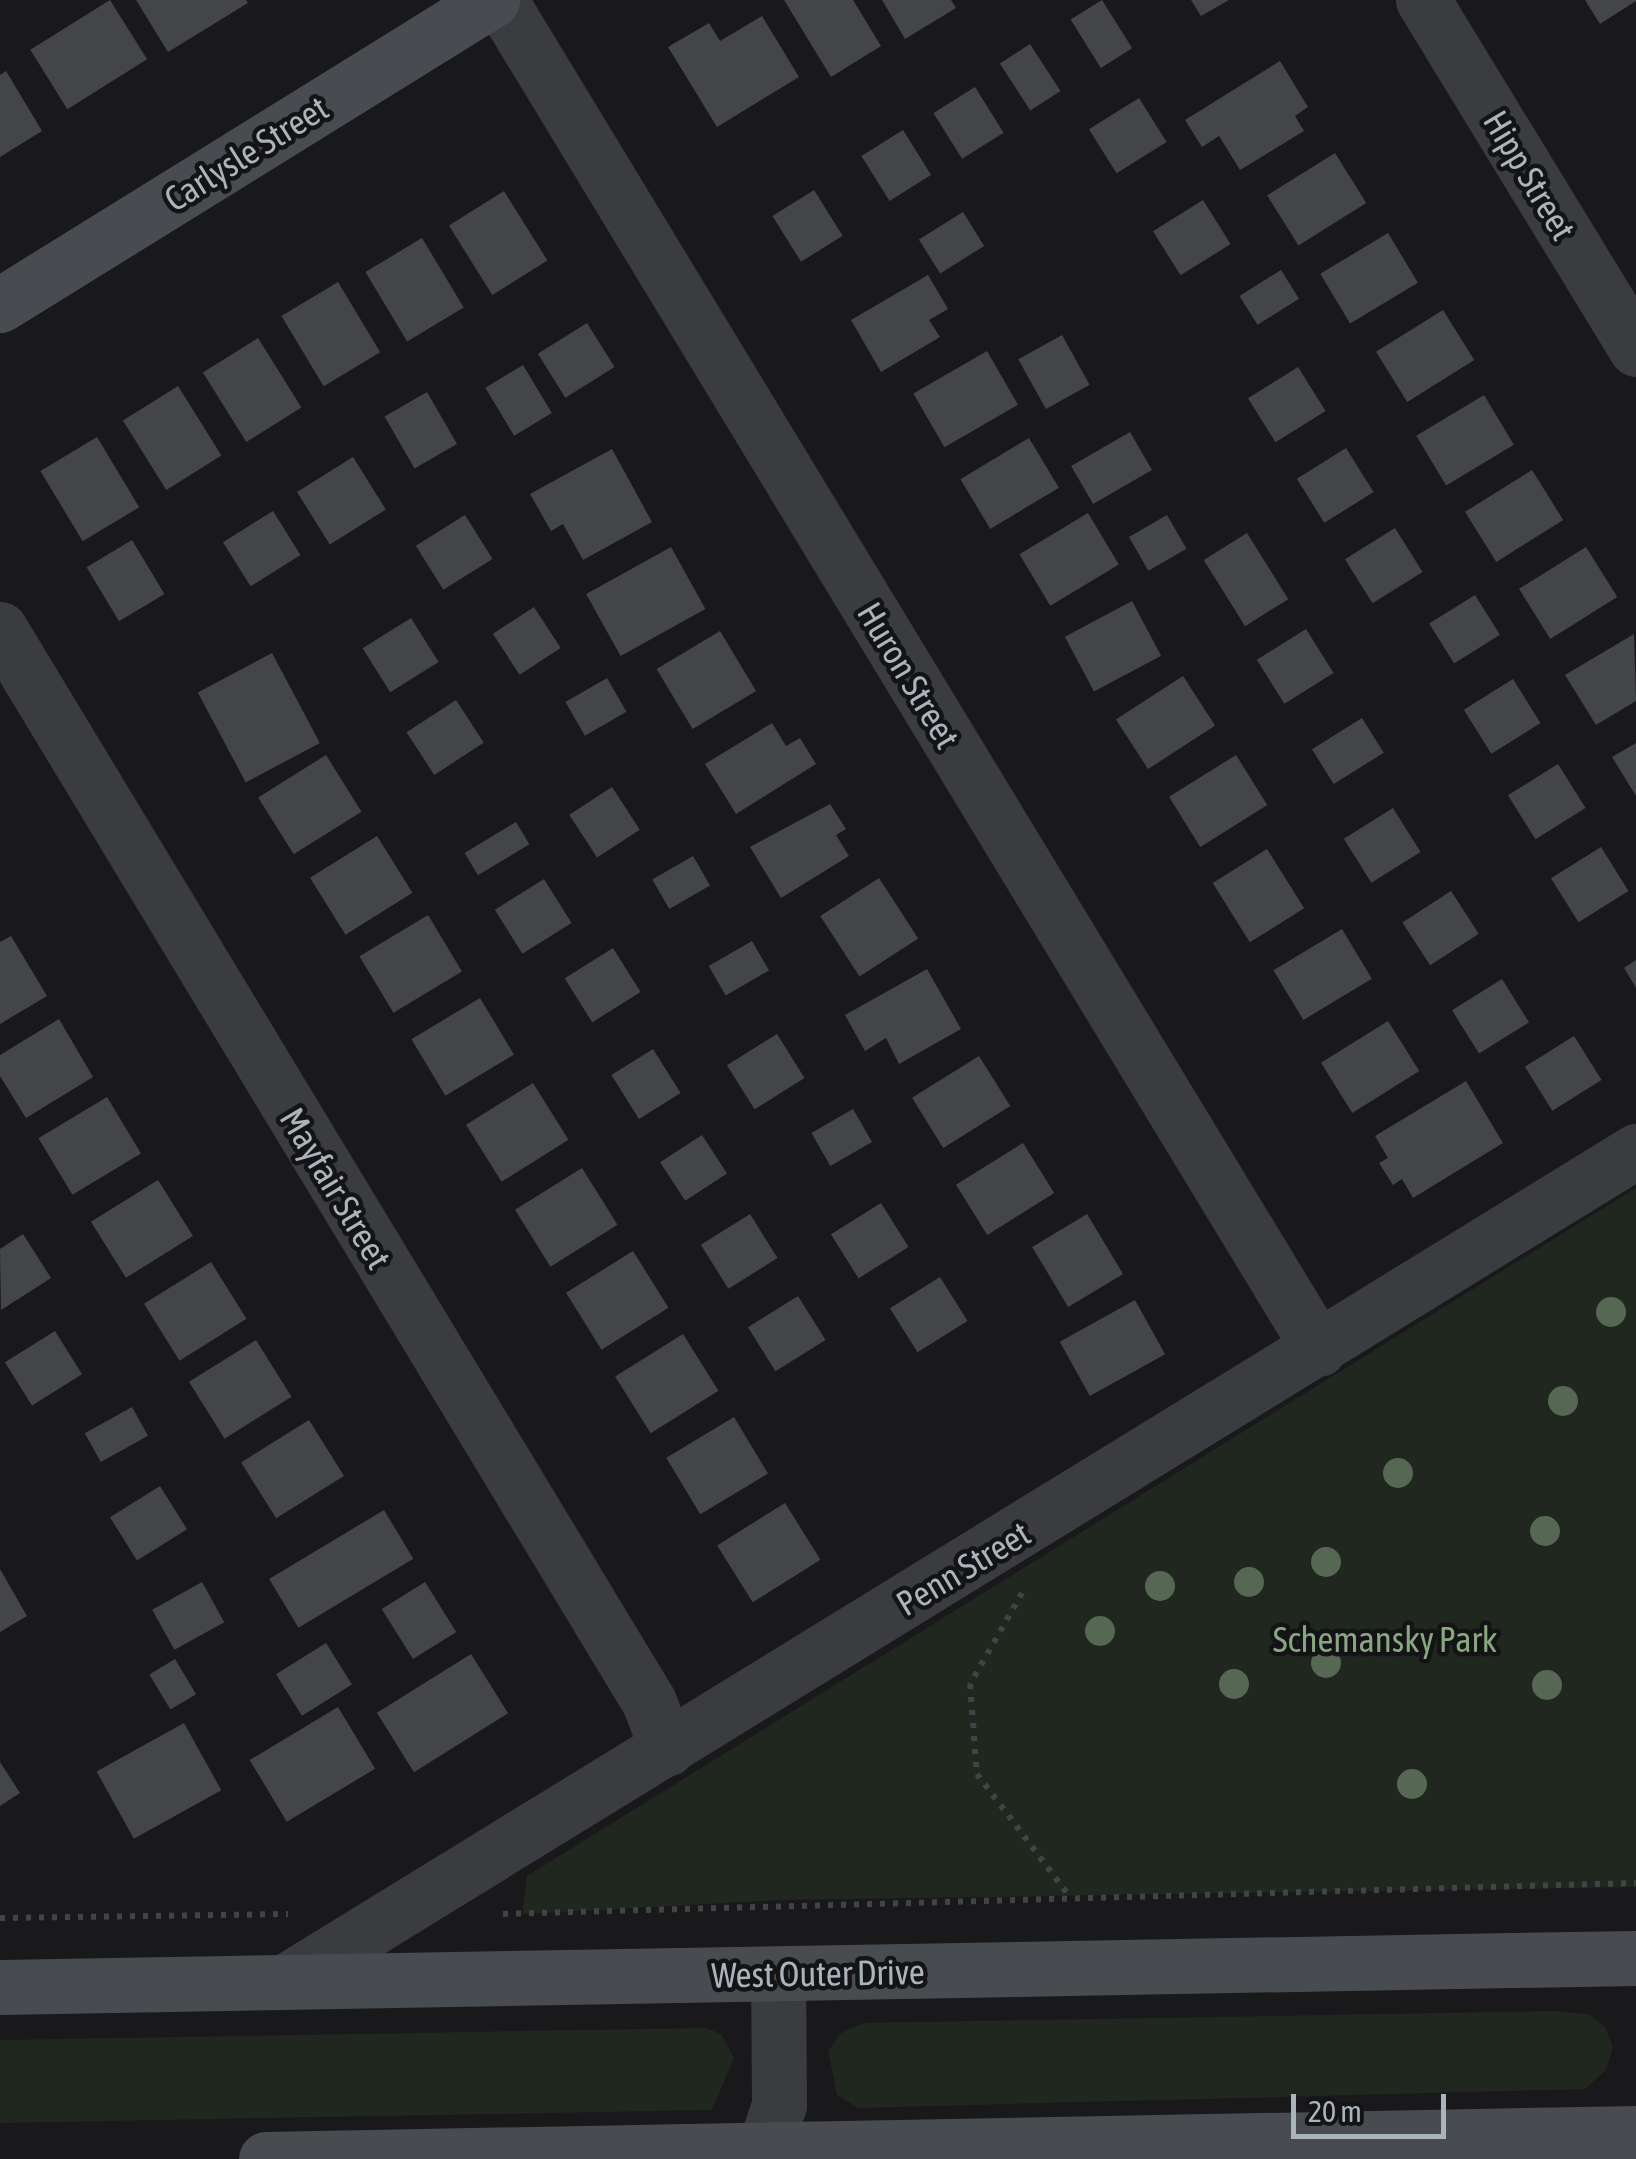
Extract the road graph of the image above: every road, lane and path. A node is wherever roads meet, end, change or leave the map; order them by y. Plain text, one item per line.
1 (496, 0) edge
2 (1423, 0) edge
3 (0, 305) edge
4 (1636, 349) edge
5 (0, 629) edge
6 (1636, 1150) edge
7 (1320, 1350) junction
8 (1022, 1592) dead end
9 (667, 1749) junction
10 (1636, 1883) edge
11 (1070, 1898) junction
12 (291, 1914) dead end
13 (497, 1914) dead end
14 (0, 1918) edge
15 (1636, 1958) edge
16 (778, 1974) junction
17 (286, 1981) junction
18 (0, 1987) edge
19 (1636, 2133) edge
20 (763, 2155) edge
21 (266, 2159) edge

1 - 3 main road, Carlysle Street
1 - 7 street, Huron Street
2 - 4 street, Hipp Street
5 - 9 street, Mayfair Street
6 - 7 street, Penn Street
7 - 9 street, Penn Street
8 - 11 path
9 - 17 street, Penn Street
10 - 11 path
11 - 13 path
12 - 14 path
15 - 16 main road, West Outer Drive
16 - 17 main road, West Outer Drive
16 - 20 street
17 - 18 main road, West Outer Drive
19 - 20 main road
20 - 21 main road

